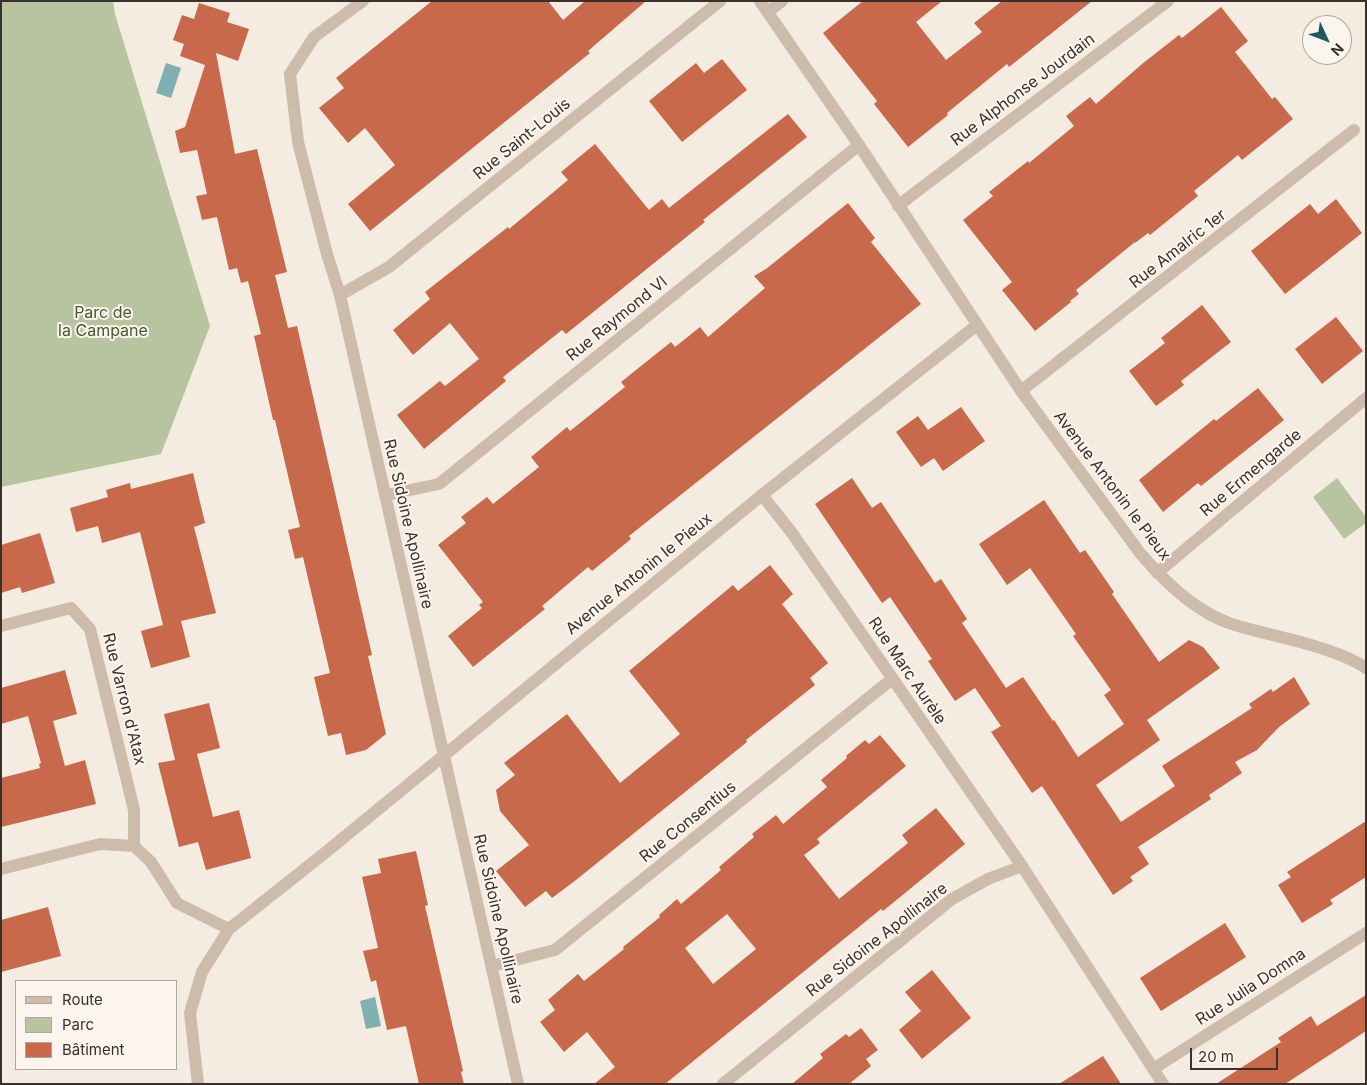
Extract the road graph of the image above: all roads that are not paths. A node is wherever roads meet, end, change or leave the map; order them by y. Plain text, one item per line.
1 (363, 1) edge
2 (720, 1) edge
3 (760, 1) edge
4 (782, 1) edge
5 (1168, 1) edge
6 (768, 12) junction
7 (1354, 130) dead end
8 (858, 145) junction
9 (898, 206) junction
10 (340, 295) junction
11 (977, 325) junction
12 (1021, 391) junction
13 (1366, 398) edge
14 (386, 495) junction
15 (762, 495) junction
16 (1157, 574) junction
17 (1, 626) edge
18 (1366, 668) edge
19 (892, 679) junction
20 (443, 755) junction
21 (134, 846) junction
22 (1022, 866) junction
23 (1, 869) edge
24 (229, 929) junction
25 (1366, 933) edge
26 (492, 966) junction
27 (1153, 1069) junction
28 (198, 1084) edge
29 (518, 1084) edge
30 (723, 1084) edge
31 (1163, 1084) edge

1 - 10 street, Rue Sidoine Apollinaire
2 - 10 street, Rue Saint-Louis
3 - 6 street, Avenue Antonin le Pieux
4 - 6 street
5 - 9 street, Rue Alphonse Jourdain
6 - 8 street, Avenue Antonin le Pieux
7 - 12 street, Rue Amalric 1er
8 - 9 street, Avenue Antonin le Pieux
8 - 14 street, Rue Raymond VI
9 - 11 street, Avenue Antonin le Pieux
10 - 14 street, Rue Sidoine Apollinaire
11 - 12 street, Avenue Antonin le Pieux
11 - 15 street, Avenue Antonin le Pieux
12 - 16 street, Avenue Antonin le Pieux
13 - 16 street, Rue Ermengarde
14 - 20 street, Rue Sidoine Apollinaire
15 - 19 street, Rue Marc Aurèle
15 - 20 street, Avenue Antonin le Pieux
16 - 18 street, Avenue Antonin le Pieux
17 - 21 street, Rue Varron d'Atax
19 - 22 street, Rue Marc Aurèle
19 - 26 street, Rue Consentius
20 - 24 street, Avenue Antonin le Pieux
20 - 26 street, Rue Sidoine Apollinaire
21 - 23 street
21 - 24 street
22 - 27 street
22 - 30 street, Rue Sidoine Apollinaire
24 - 28 street, Avenue Antonin le Pieux
25 - 27 street, Rue Julia Domna
26 - 29 street, Rue Sidoine Apollinaire
27 - 31 street

